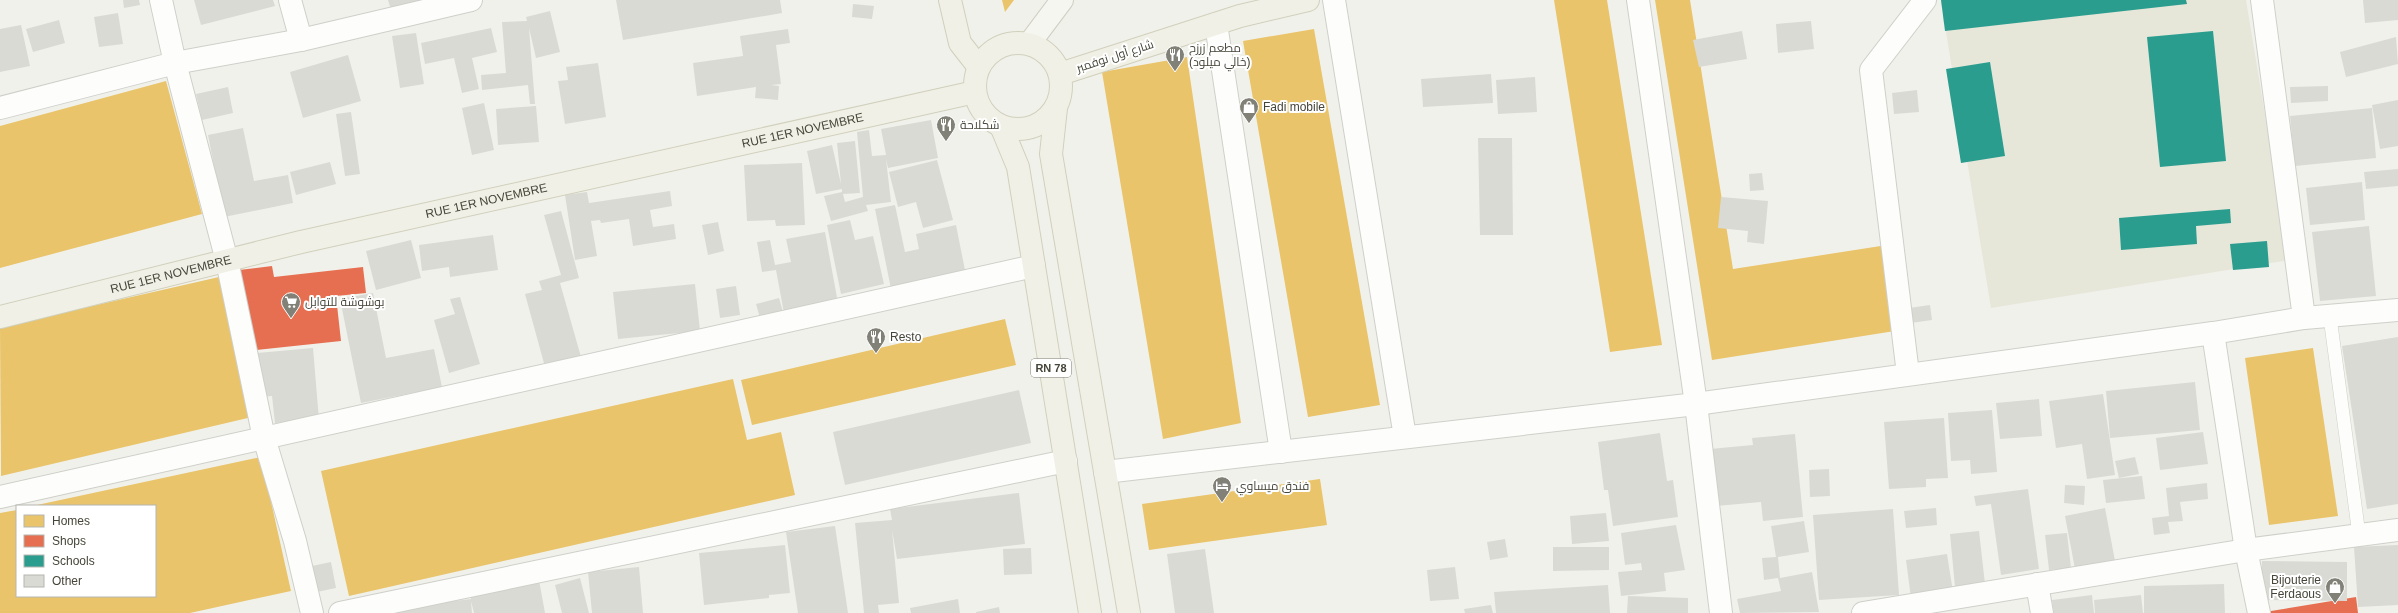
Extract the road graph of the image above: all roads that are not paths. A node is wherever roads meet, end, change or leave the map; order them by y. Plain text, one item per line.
1 (161, 0) edge
2 (290, 0) edge
3 (471, 0) edge
4 (950, 0) edge
5 (1062, 0) edge
6 (1308, 0) edge
7 (1334, 0) edge
8 (1638, 0) edge
9 (1925, 0) edge
10 (2262, 0) edge
11 (1216, 24) junction
12 (301, 40) junction
13 (1030, 44) junction
14 (175, 63) junction
15 (978, 66) junction
16 (1060, 74) junction
17 (975, 92) junction
18 (0, 108) edge
19 (1056, 108) junction
20 (1001, 126) junction
21 (227, 261) junction
22 (1034, 266) junction
23 (2398, 310) edge
24 (0, 317) edge
25 (2330, 317) junction
26 (2304, 318) junction
27 (2213, 333) junction
28 (1908, 374) junction
29 (1696, 404) junction
30 (1405, 437) junction
31 (264, 438) junction
32 (1280, 452) junction
33 (1066, 461) junction
34 (1105, 472) junction
35 (0, 497) edge
36 (2398, 530) edge
37 (2358, 535) junction
38 (2246, 550) junction
39 (2038, 584) junction
40 (312, 613) edge
41 (340, 613) edge
42 (1090, 613) edge
43 (1129, 613) edge
44 (1721, 613) edge
45 (1863, 613) edge
46 (2042, 613) edge
47 (2259, 613) edge

1 - 14 street
2 - 12 street
3 - 12 street
4 - 15 main road
5 - 13 street
6 - 11 main road, شارع أول نوفمبر
7 - 30 street
8 - 29 street
9 - 28 street
10 - 26 street
11 - 16 main road, شارع أول نوفمبر
11 - 32 street
12 - 14 street
13 - 15 main road
13 - 16 main road
14 - 18 street
14 - 21 street
15 - 17 main road
16 - 19 main road
17 - 20 main road
17 - 21 main road, RUE 1ER NOVEMBRE
19 - 20 main road
19 - 34 main road
20 - 22 main road, RN 78
21 - 24 main road, RUE 1ER NOVEMBRE
21 - 31 street
22 - 31 street
22 - 33 main road, RN 78
23 - 25 street
25 - 26 street
25 - 37 lane
26 - 27 street
27 - 28 street
27 - 38 street
28 - 29 street
29 - 30 street
29 - 44 street
30 - 32 street
31 - 35 street
31 - 40 street
32 - 34 street
33 - 41 street
33 - 42 main road, RN 78
34 - 43 main road
36 - 37 street
37 - 38 street
38 - 39 street
38 - 47 street
39 - 45 street
39 - 46 street

